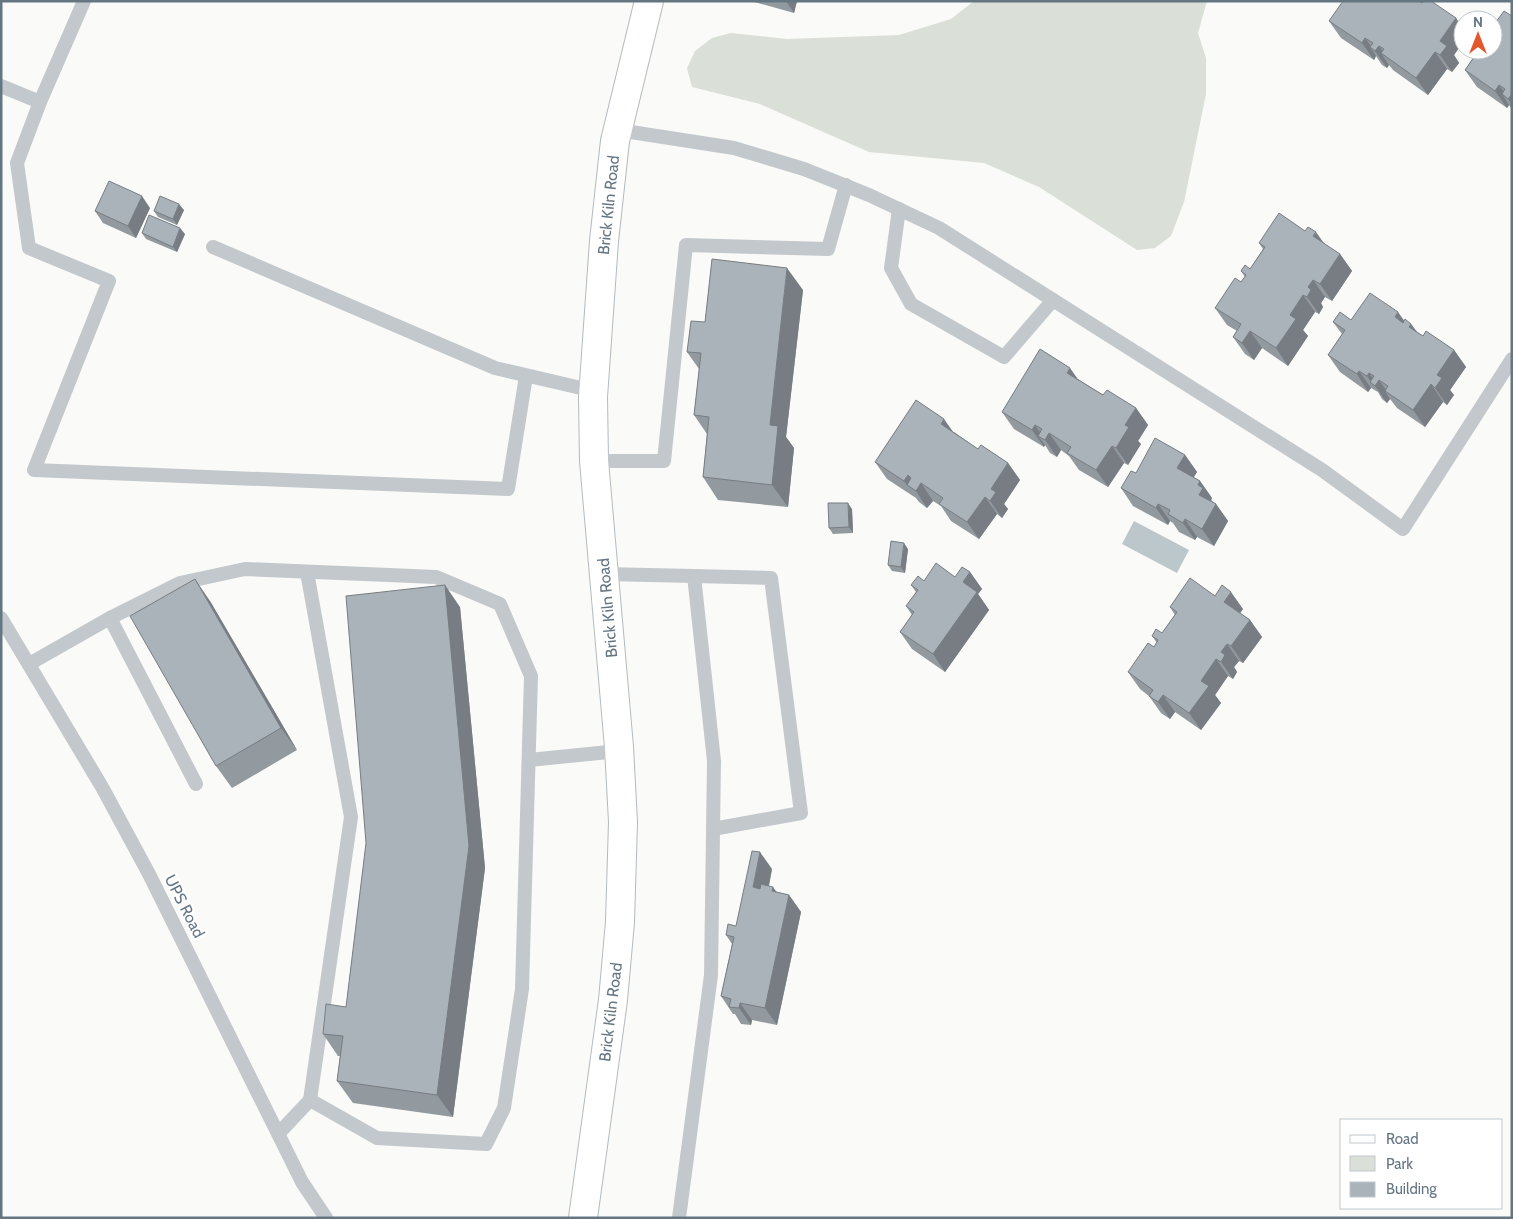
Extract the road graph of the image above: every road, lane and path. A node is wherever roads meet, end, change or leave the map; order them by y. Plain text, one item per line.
1 (84, 1) edge
2 (649, 1) edge
3 (1, 86) edge
4 (40, 102) junction
5 (618, 130) junction
6 (846, 185) junction
7 (899, 209) junction
8 (213, 246) dead end
9 (1054, 300) junction
10 (1512, 359) edge
11 (526, 376) junction
12 (594, 391) junction
13 (594, 461) junction
14 (307, 572) junction
15 (604, 574) junction
16 (694, 576) junction
17 (2, 617) edge
18 (110, 618) junction
19 (29, 664) junction
20 (620, 751) junction
21 (529, 760) junction
22 (196, 784) dead end
23 (713, 829) junction
24 (310, 1100) junction
25 (278, 1134) junction
26 (326, 1218) edge
27 (582, 1218) edge
28 (679, 1218) edge

1 - 4 lane
2 - 5 street, Brick Kiln Road
3 - 4 lane
4 - 11 lane
5 - 6 lane
5 - 12 street, Brick Kiln Road
6 - 7 lane
6 - 13 lane
7 - 9 lane
7 - 9 lane
8 - 11 lane
9 - 10 lane
11 - 12 lane
12 - 13 street, Brick Kiln Road
13 - 15 street, Brick Kiln Road
14 - 18 lane
14 - 21 lane
14 - 24 lane
15 - 16 lane
15 - 20 street, Brick Kiln Road
16 - 23 lane
16 - 23 lane
17 - 19 lane, UPS Road
18 - 19 lane
18 - 22 lane
19 - 25 lane, UPS Road
20 - 21 lane
20 - 27 street, Brick Kiln Road
21 - 24 lane
23 - 28 lane
24 - 25 lane
25 - 26 lane, UPS Road

